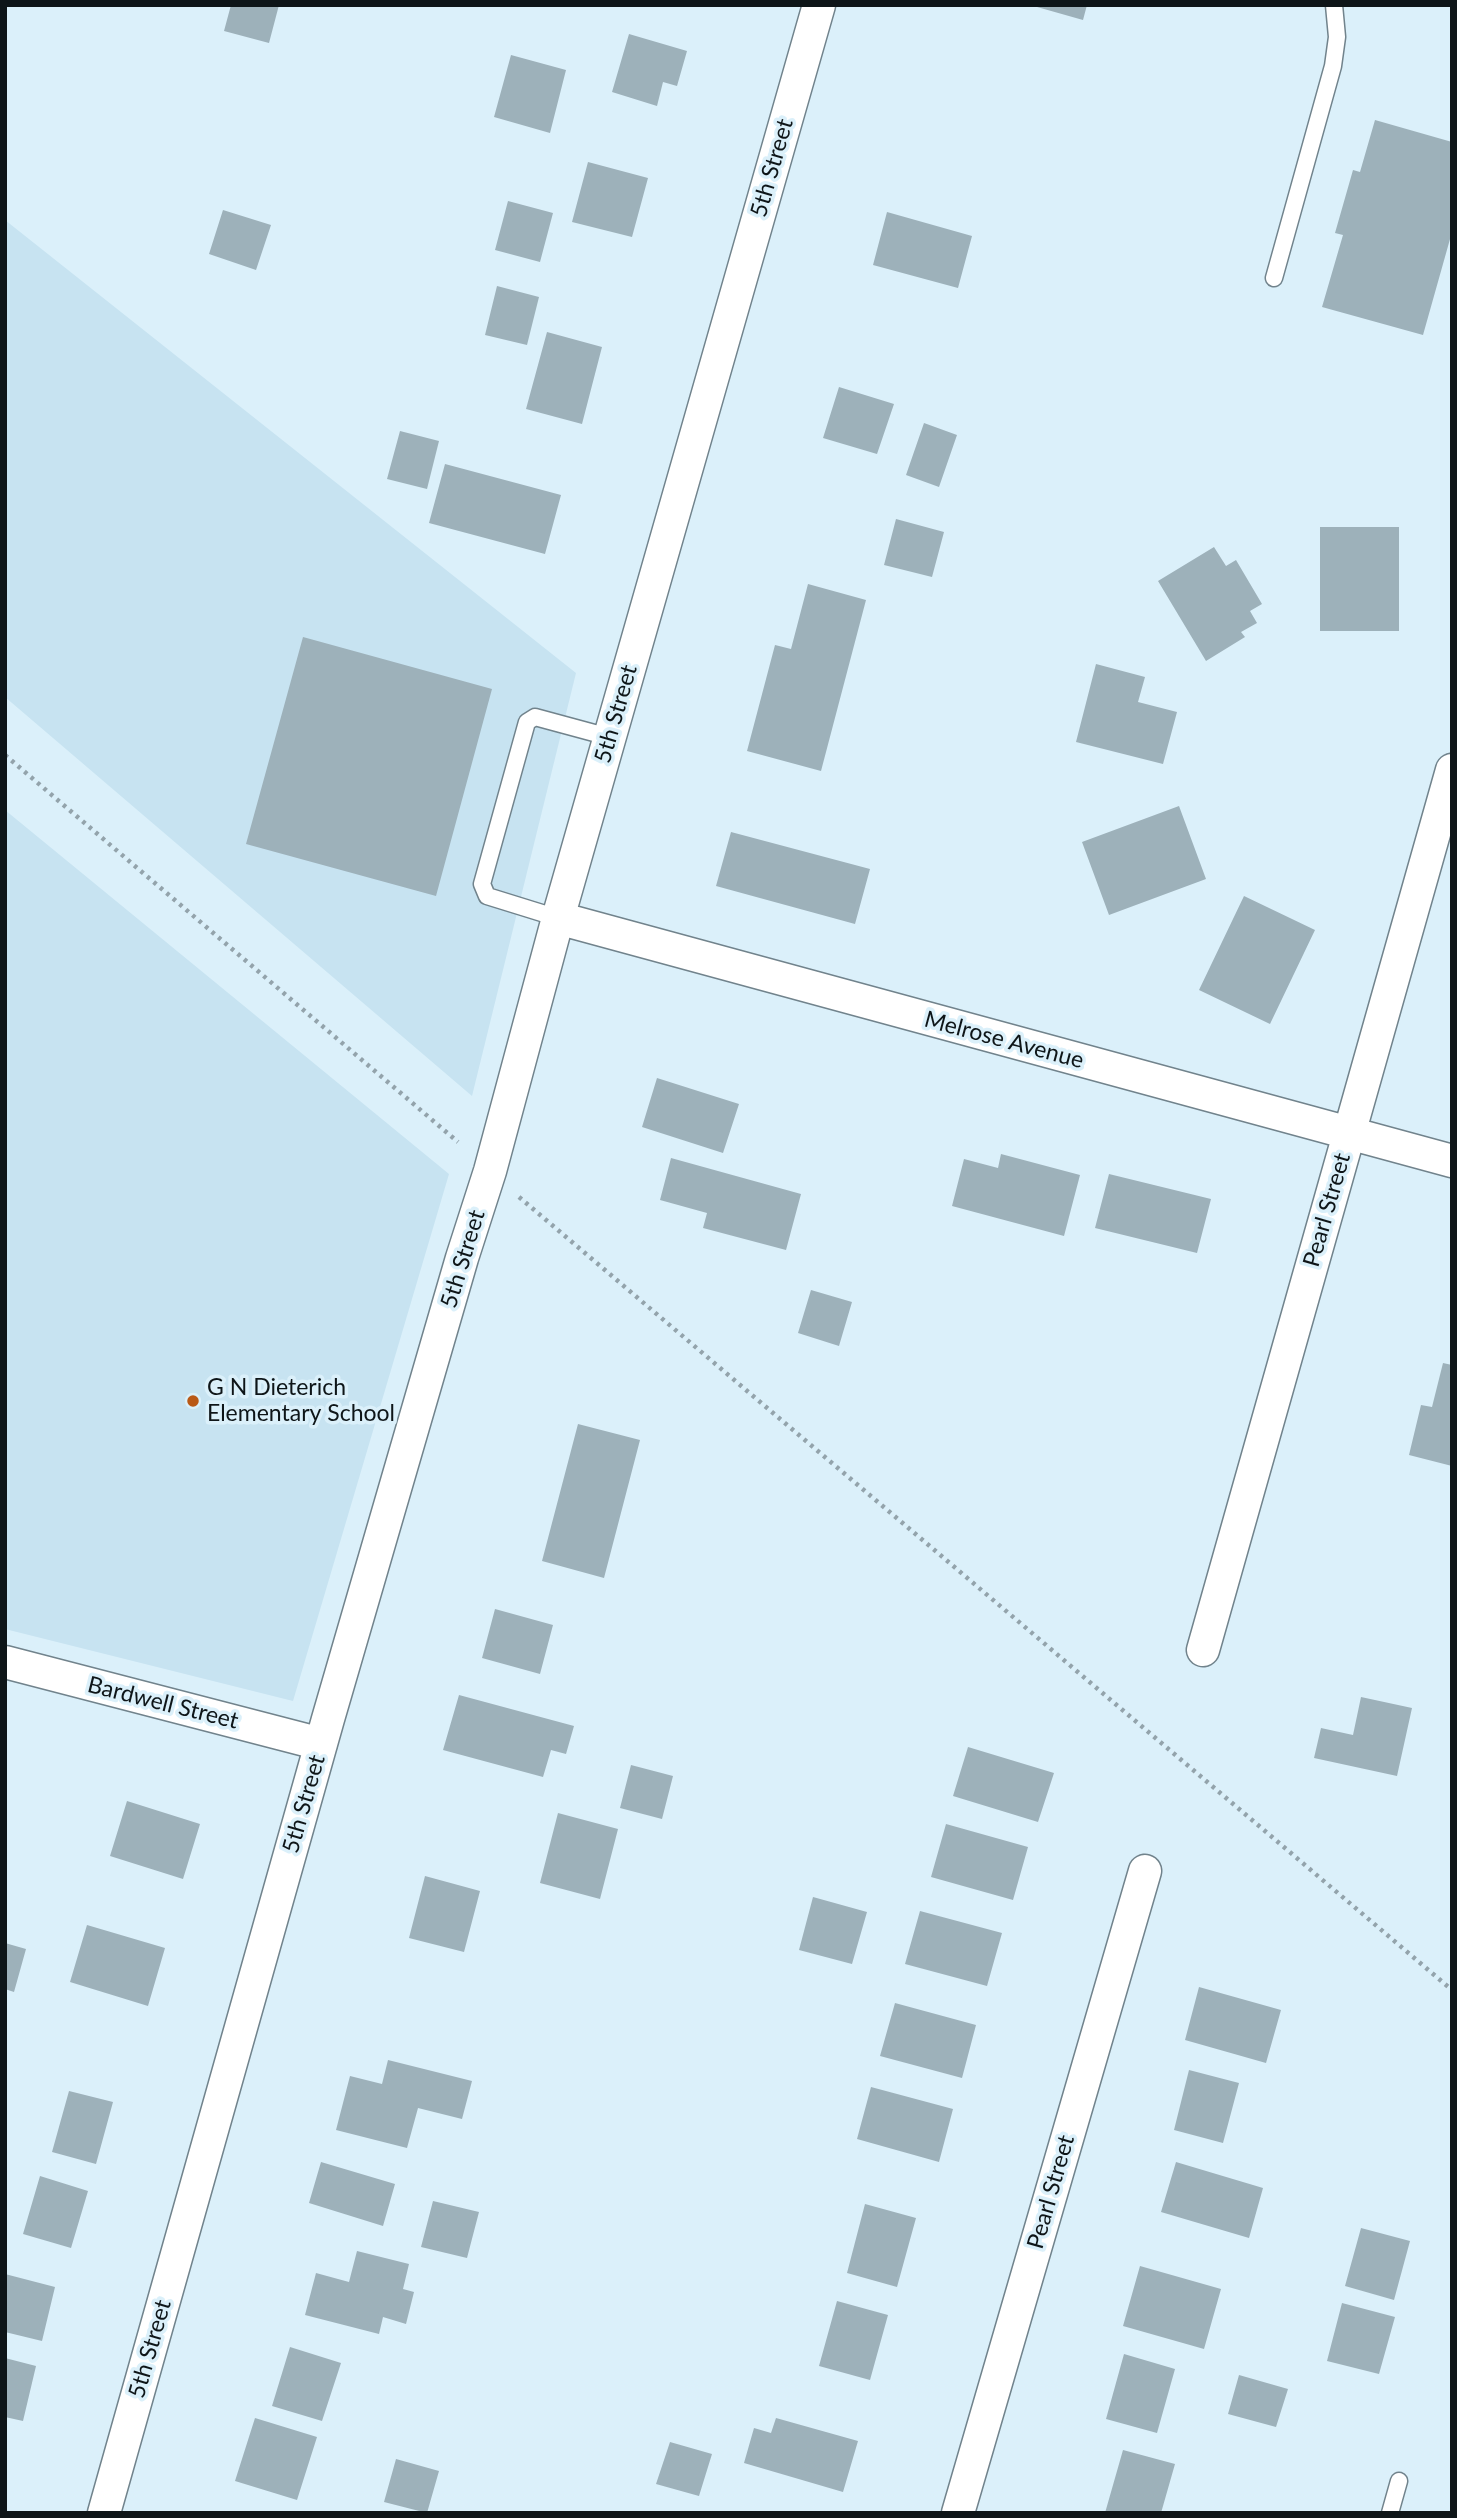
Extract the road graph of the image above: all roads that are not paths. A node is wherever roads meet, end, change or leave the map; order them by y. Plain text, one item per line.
1 (819, 5) edge
2 (1334, 5) edge
3 (1274, 278) dead end
4 (609, 737) junction
5 (1452, 770) edge
6 (558, 918) junction
7 (1348, 1134) junction
8 (1452, 1161) edge
9 (1203, 1650) dead end
10 (5, 1662) edge
11 (321, 1744) junction
12 (1145, 1871) dead end
13 (1399, 2481) dead end
14 (104, 2513) edge
15 (958, 2513) edge
16 (1390, 2513) edge

1 - 4 street, 5th Street
2 - 3 lane
4 - 6 street, 5th Street
4 - 6 lane
5 - 7 street, Pearl Street
6 - 7 street, Melrose Avenue
6 - 11 street, 5th Street
7 - 8 street, Melrose Avenue
7 - 9 street, Pearl Street
10 - 11 street, Bardwell Street
11 - 14 street, 5th Street
12 - 15 street, Pearl Street
13 - 16 lane

